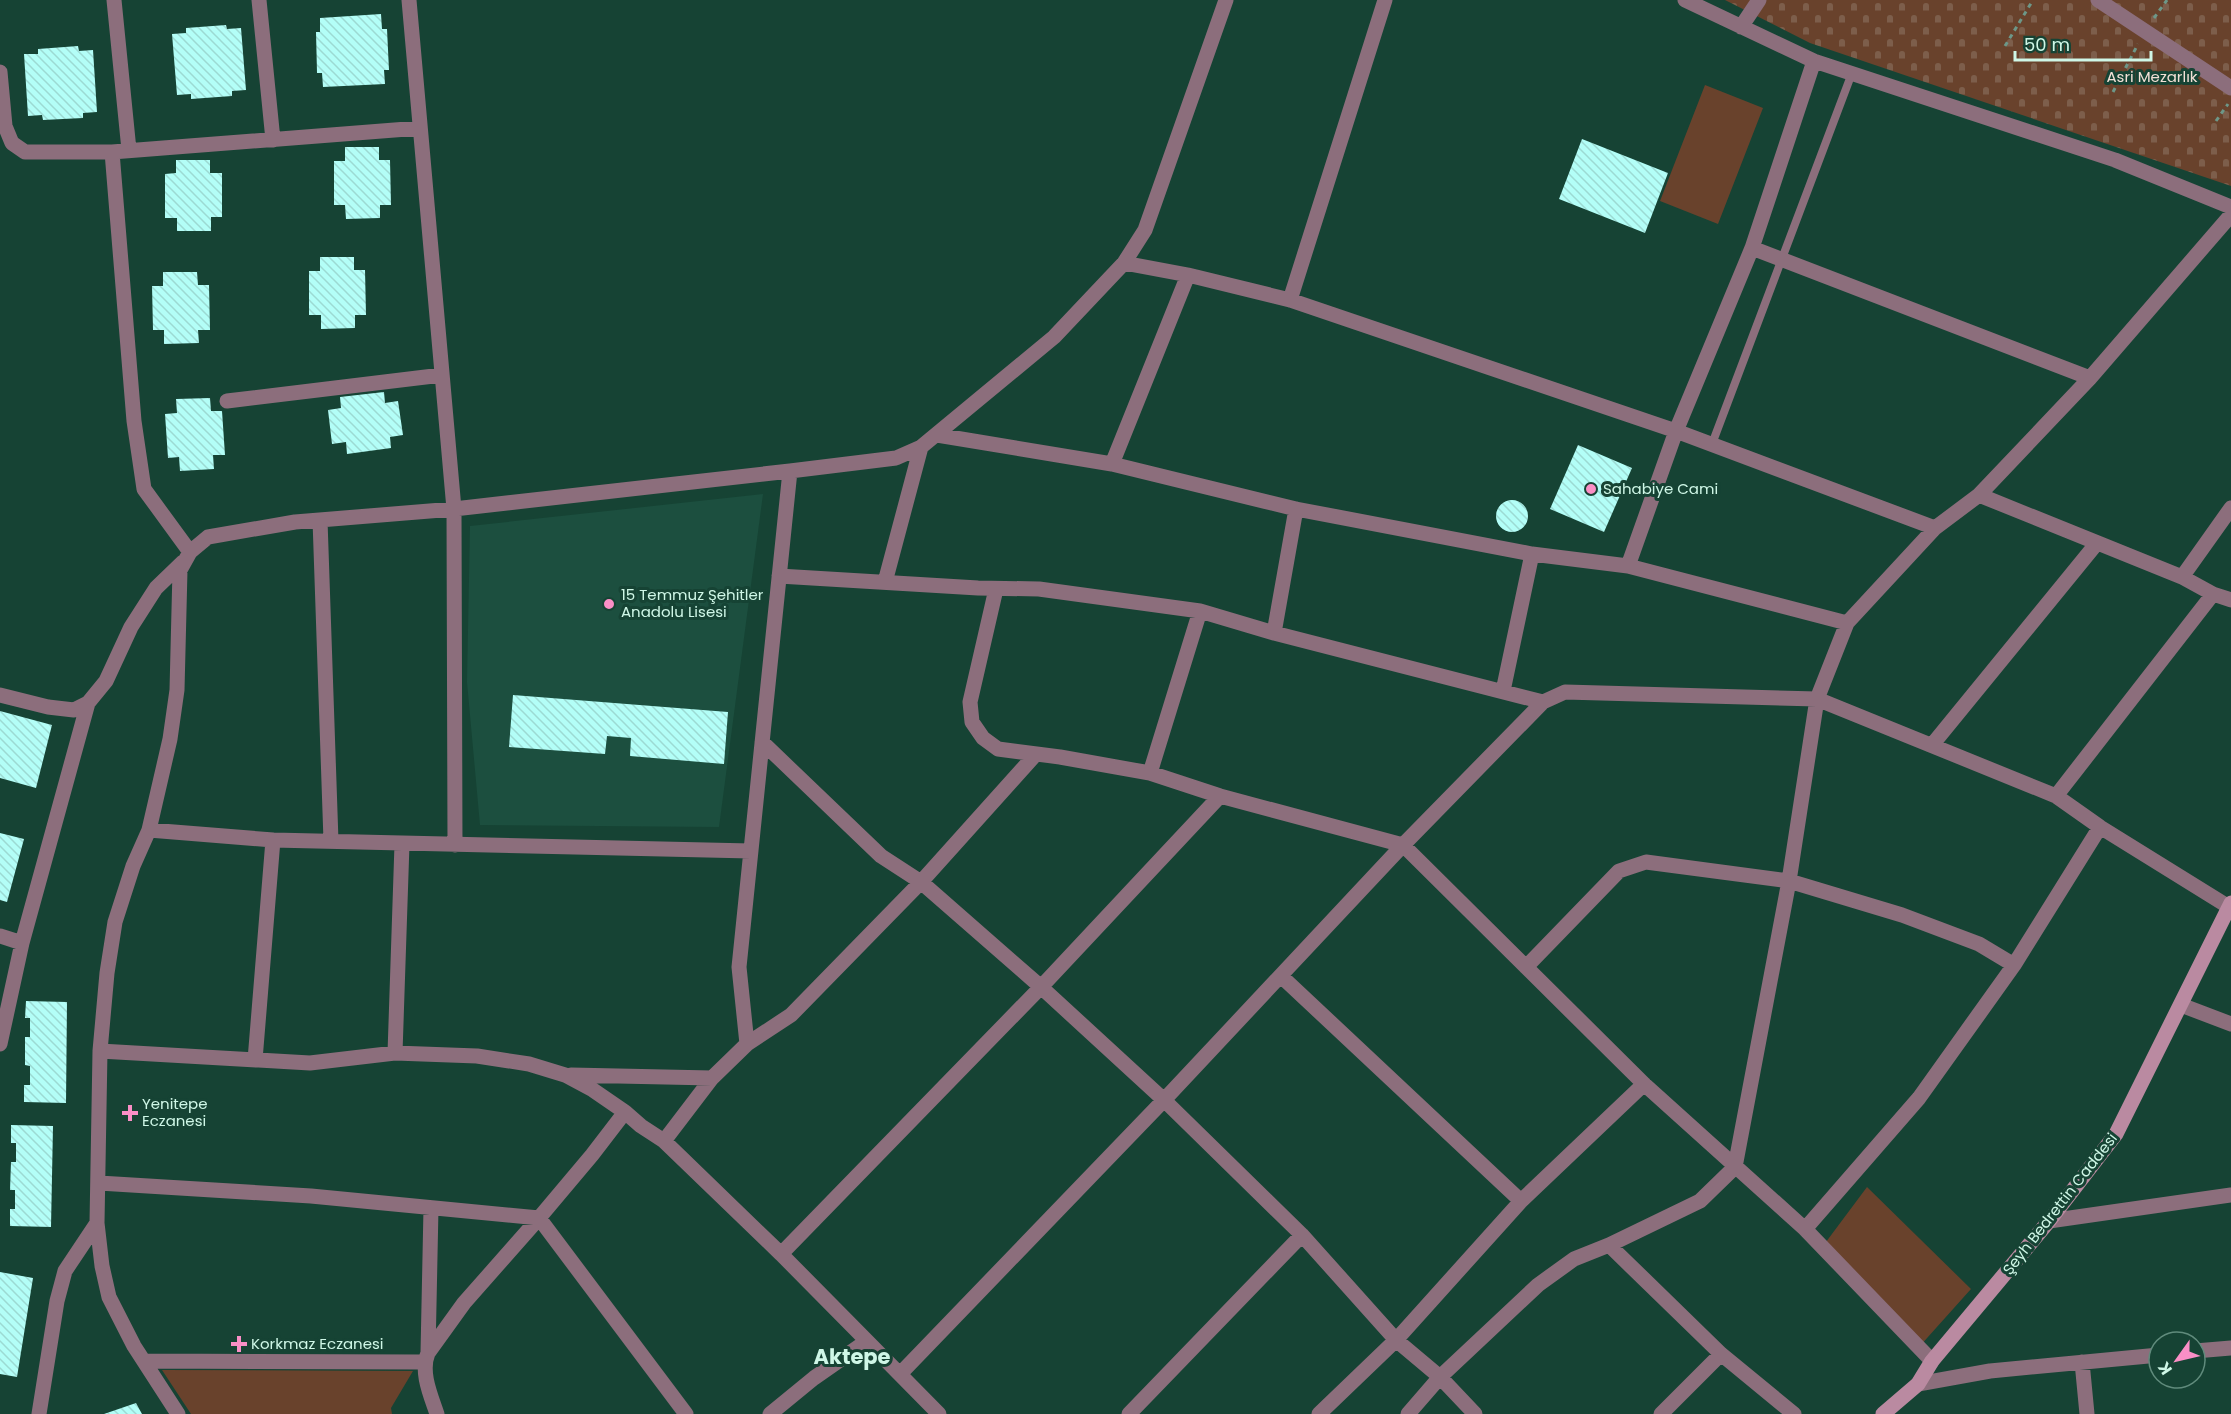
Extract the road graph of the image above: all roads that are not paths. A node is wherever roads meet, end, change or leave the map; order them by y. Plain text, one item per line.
1 (114, 0) edge
2 (259, 0) edge
3 (409, 0) edge
4 (1226, 0) edge
5 (1385, 0) edge
6 (1685, 0) edge
7 (1760, 0) edge
8 (2098, 0) edge
9 (1741, 27) junction
10 (1814, 61) junction
11 (0, 72) edge
12 (1852, 73) junction
13 (2231, 88) edge
14 (420, 129) junction
15 (273, 140) junction
16 (129, 150) junction
17 (112, 152) junction
18 (2231, 207) edge
19 (2231, 215) edge
20 (1752, 248) junction
21 (1782, 259) junction
22 (1124, 263) junction
23 (1188, 275) junction
24 (1290, 300) junction
25 (442, 375) junction
26 (2090, 378) junction
27 (227, 401) dead end
28 (1676, 431) junction
29 (937, 435) junction
30 (1712, 444) junction
31 (921, 447) junction
32 (1112, 464) junction
33 (790, 471) junction
34 (1979, 495) junction
35 (2231, 508) edge
36 (454, 509) junction
37 (1296, 509) junction
38 (320, 520) junction
39 (1935, 528) junction
40 (2097, 543) junction
41 (1532, 554) junction
42 (188, 556) junction
43 (1628, 566) junction
44 (779, 576) junction
45 (2182, 577) junction
46 (885, 582) junction
47 (996, 589) junction
48 (2213, 594) junction
49 (2231, 600) edge
50 (1200, 611) junction
51 (1847, 623) junction
52 (1274, 633) junction
53 (1503, 691) junction
54 (0, 695) edge
55 (1817, 699) junction
56 (1543, 702) junction
57 (88, 703) junction
58 (762, 742) junction
59 (1932, 745) junction
60 (1036, 754) junction
61 (1150, 772) junction
62 (1220, 796) junction
63 (2056, 796) junction
64 (2100, 827) junction
65 (149, 830) junction
66 (273, 840) junction
67 (331, 842) junction
68 (402, 844) junction
69 (455, 845) junction
70 (1403, 845) junction
71 (751, 851) junction
72 (1789, 881) junction
73 (921, 882) junction
74 (2230, 905) edge
75 (0, 936) edge
76 (22, 943) junction
77 (2014, 965) junction
78 (1526, 967) junction
79 (1281, 975) junction
80 (1041, 987) junction
81 (2181, 1005) junction
82 (2231, 1024) edge
83 (0, 1044) edge
84 (747, 1044) junction
85 (100, 1051) junction
86 (394, 1053) junction
87 (255, 1060) junction
88 (565, 1075) junction
89 (712, 1078) junction
90 (1644, 1083) junction
91 (1164, 1100) junction
92 (625, 1112) junction
93 (664, 1141) junction
94 (1735, 1167) junction
95 (99, 1183) junction
96 (2231, 1195) edge
97 (1521, 1201) junction
98 (431, 1208) junction
99 (539, 1218) junction
100 (2049, 1221) junction
101 (98, 1223) junction
102 (1805, 1229) junction
103 (1302, 1235) junction
104 (1609, 1245) junction
105 (782, 1254) junction
106 (1396, 1340) junction
107 (867, 1341) junction
108 (2231, 1348) edge
109 (2207, 1350) edge
110 (1721, 1354) junction
111 (2147, 1355) edge
112 (426, 1358) junction
113 (144, 1361) junction
114 (1932, 1361) junction
115 (2082, 1362) junction
116 (900, 1374) junction
117 (1440, 1377) junction
118 (1918, 1384) junction
119 (39, 1414) edge
120 (178, 1414) edge
121 (437, 1414) edge
122 (686, 1414) edge
123 (770, 1414) edge
124 (939, 1414) edge
125 (1129, 1414) edge
126 (1319, 1414) edge
127 (1408, 1414) edge
128 (1475, 1414) edge
129 (1661, 1414) edge
130 (1794, 1414) edge
131 (1883, 1414) edge
132 (2087, 1414) edge

1 - 16 street
2 - 15 street
3 - 14 street
4 - 22 street
5 - 24 street
6 - 9 street
7 - 9 street
8 - 13 street
9 - 10 street
10 - 12 street
10 - 20 street
11 - 17 street
12 - 18 street
12 - 21 lane
14 - 15 street
14 - 25 street
15 - 16 street
16 - 17 street
17 - 42 street
19 - 26 street
20 - 21 street
20 - 28 street
21 - 26 street
21 - 30 lane
22 - 23 street
22 - 29 street
23 - 24 street
23 - 32 street
24 - 28 street
25 - 27 street
25 - 36 street
26 - 34 street
28 - 30 street
28 - 43 street
29 - 31 street
29 - 32 street
30 - 39 street
31 - 33 street
31 - 46 street
32 - 37 street
33 - 36 street
33 - 44 street
34 - 39 street
34 - 40 street
35 - 45 street
36 - 38 street
36 - 69 street
37 - 41 street
37 - 52 street
38 - 42 street
38 - 67 street
39 - 51 street
40 - 45 street
40 - 59 street
41 - 43 street
41 - 53 street
42 - 57 street
42 - 65 street
43 - 51 street
44 - 46 street
44 - 58 street
45 - 48 street
46 - 47 street
47 - 50 street
47 - 60 street
48 - 49 street
48 - 63 street
50 - 52 street
50 - 61 street
51 - 55 street
52 - 53 street
53 - 56 street
54 - 57 street
55 - 56 street
55 - 59 street
55 - 72 street
56 - 70 street
57 - 76 street
58 - 71 street
58 - 73 street
59 - 63 street
60 - 61 street
60 - 73 street
61 - 62 street
62 - 70 street
62 - 80 street
63 - 64 street
64 - 74 street
64 - 77 street
65 - 66 street
65 - 85 street
66 - 67 street
66 - 87 street
67 - 68 street
68 - 69 street
68 - 86 street
69 - 71 street
70 - 78 street
70 - 79 street
71 - 84 street
72 - 77 street
72 - 78 street
72 - 94 street
73 - 80 street
73 - 84 street
74 - 81 main road, Şeyh Bedrettin Caddesi
75 - 76 street
76 - 83 street
77 - 102 street
78 - 90 street
79 - 91 street
79 - 97 street
80 - 91 street
80 - 105 street
81 - 82 street
81 - 100 main road, Şeyh Bedrettin Caddesi
84 - 89 street
85 - 87 street
85 - 95 street
86 - 87 street
86 - 88 street
88 - 89 street
88 - 92 street
89 - 93 street
90 - 94 street
90 - 97 street
91 - 103 street
91 - 116 street
92 - 93 street
92 - 99 street
93 - 105 street
94 - 102 street
94 - 104 street
95 - 98 street
95 - 101 street
96 - 100 street
97 - 106 street
98 - 99 street
98 - 112 street
99 - 112 street
99 - 122 street
100 - 114 main road, Şeyh Bedrettin Caddesi
101 - 113 street
101 - 119 street
102 - 114 street
103 - 106 street
103 - 125 street
104 - 110 street
104 - 117 street
105 - 107 street
106 - 117 street
106 - 126 street
107 - 116 street
107 - 123 street
108 - 109 street
110 - 129 street
110 - 130 street
111 - 115 street
112 - 113 street
112 - 121 street
113 - 120 street
114 - 118 main road, Şeyh Bedrettin Caddesi
115 - 118 street
115 - 132 street
116 - 124 street
117 - 127 street
117 - 128 street
118 - 131 main road, Şeyh Bedrettin Caddesi

